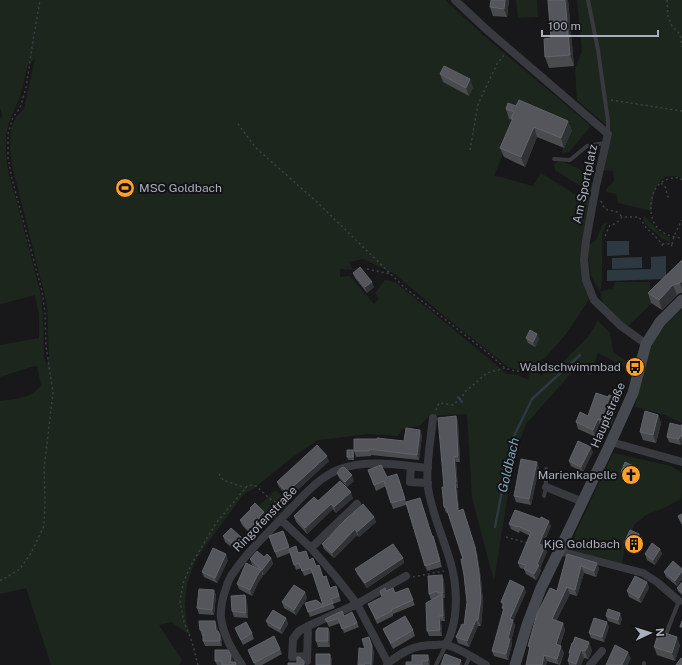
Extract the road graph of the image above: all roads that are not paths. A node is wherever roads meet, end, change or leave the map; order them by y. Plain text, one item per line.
1 (455, 0) edge
2 (588, 0) edge
3 (608, 134) junction
4 (606, 143) junction
5 (554, 159) dead end
6 (682, 300) edge
7 (646, 344) junction
8 (433, 418) road end
9 (612, 442) junction
10 (682, 462) edge
11 (411, 466) junction
12 (428, 468) junction
13 (546, 469) dead end
14 (428, 484) junction
15 (546, 486) junction
16 (544, 496) dead end
17 (583, 502) junction
18 (357, 504) dead end
19 (281, 520) junction
20 (311, 548) junction
21 (560, 551) junction
22 (406, 576) road end
23 (679, 602) joint
24 (357, 604) junction
25 (308, 626) junction
26 (666, 634) edge
27 (446, 644) junction
28 (602, 651) dead end
29 (470, 656) junction
30 (388, 664) edge
31 (242, 665) edge
32 (436, 665) edge
33 (466, 665) edge
34 (486, 665) edge
35 (515, 665) edge
36 (590, 665) edge

1 - 3 street, Am Sportplatz
2 - 3 lane
3 - 4 street, Am Sportplatz
4 - 5 lane
4 - 7 street, Am Sportplatz
6 - 7 street, Hauptstraße
7 - 9 street, Hauptstraße
8 - 12 street
9 - 10 street
9 - 17 street, Hauptstraße
11 - 12 street, Ringofenstraße
11 - 14 street
11 - 19 street, Ringofenstraße
12 - 14 street
13 - 15 lane
14 - 27 street
15 - 16 lane
15 - 17 street
17 - 21 street, Hauptstraße
18 - 20 street
19 - 20 street
19 - 31 street, Ringofenstraße
20 - 24 street
21 - 23 street
21 - 35 street, Hauptstraße
22 - 24 street
23 - 26 lane
24 - 25 street
24 - 30 street
25 - 25 street
27 - 29 street
27 - 30 street
27 - 32 lane
28 - 36 street
29 - 33 lane
29 - 34 street

